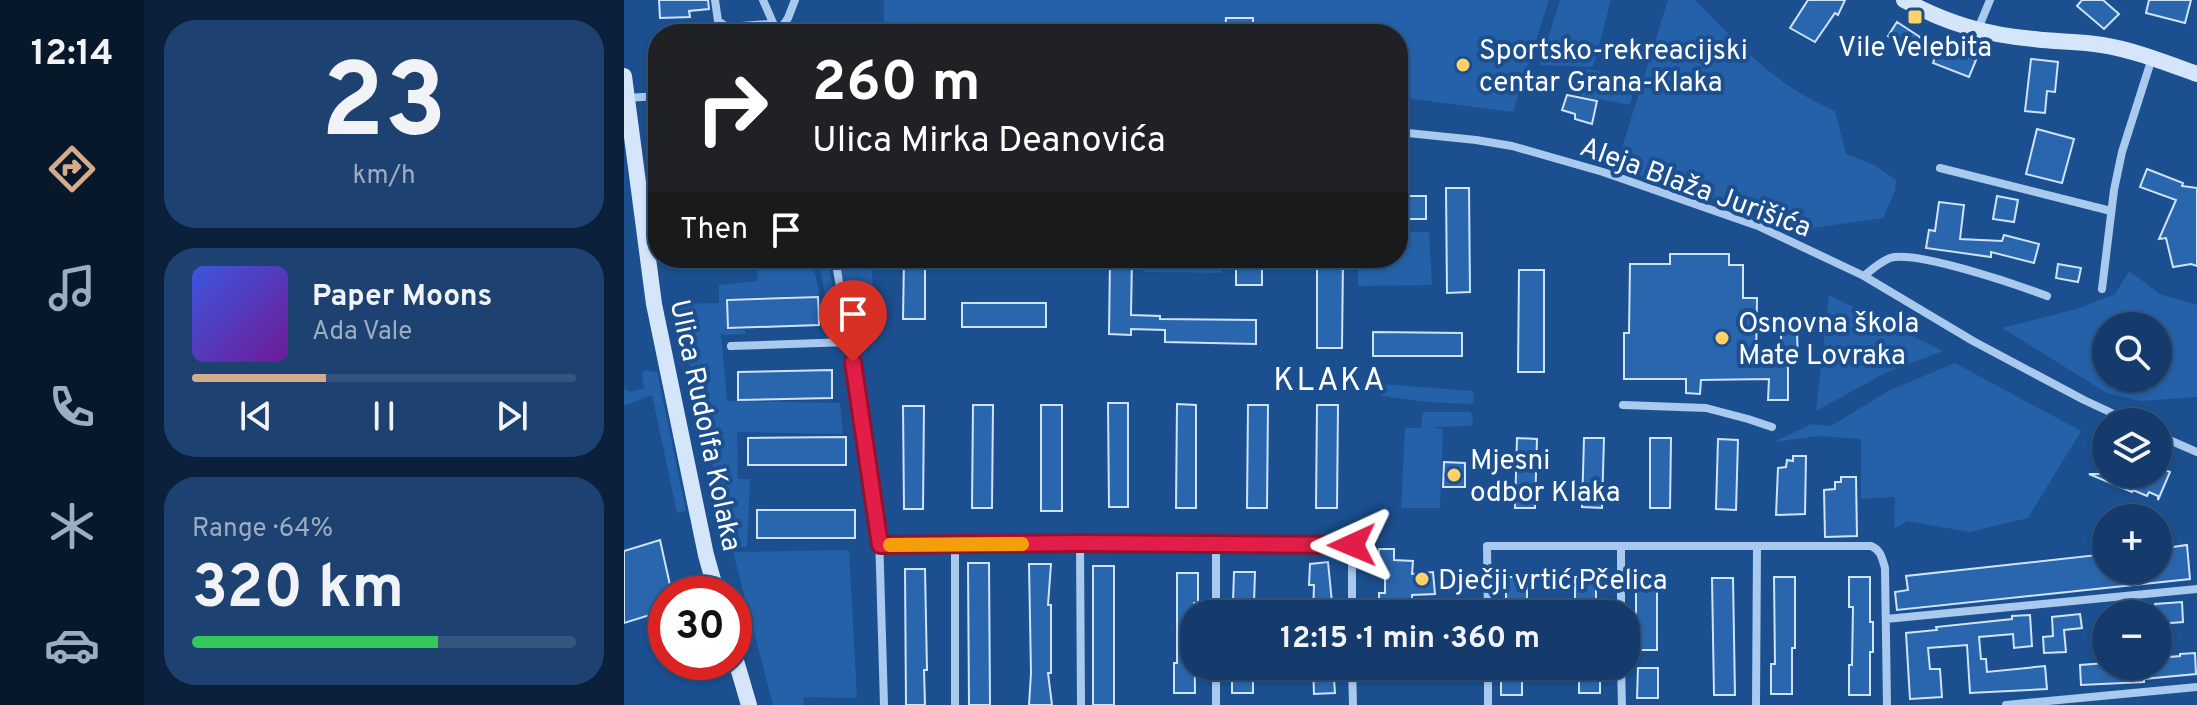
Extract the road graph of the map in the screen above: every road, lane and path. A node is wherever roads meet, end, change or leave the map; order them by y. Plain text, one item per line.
1 (715, 0) edge
2 (763, 0) edge
3 (795, 0) edge
4 (1904, 0) edge
5 (1990, 0) edge
6 (722, 24) edge
7 (776, 24) edge
8 (784, 24) edge
9 (1977, 30) junction
10 (2152, 58) junction
11 (2197, 74) edge
12 (624, 76) edge
13 (648, 97) edge
14 (625, 98) edge
15 (1408, 133) edge
16 (1940, 168) dead end
17 (2111, 211) junction
18 (648, 261) edge
19 (649, 268) edge
20 (837, 268) edge
21 (1864, 276) junction
22 (2102, 289) dead end
23 (2047, 296) dead end
24 (849, 342) junction
25 (731, 346) dead end
26 (1623, 405) dead end
27 (2101, 408) edge
28 (1772, 427) dead end
29 (2172, 441) edge
30 (2197, 452) edge
31 (1080, 543) junction
32 (880, 545) junction
33 (955, 545) junction
34 (1216, 545) junction
35 (1621, 547) junction
36 (1757, 547) junction
37 (712, 576) edge
38 (2197, 589) edge
39 (1216, 600) edge
40 (1352, 600) edge
41 (1488, 600) edge
42 (1621, 600) edge
43 (1886, 619) junction
44 (742, 680) edge
45 (1216, 680) edge
46 (1352, 680) edge
47 (1488, 680) edge
48 (1621, 680) edge
49 (2197, 687) edge
50 (749, 705) edge
51 (884, 705) edge
52 (955, 705) edge
53 (1081, 705) edge
54 (1216, 705) edge
55 (1353, 705) edge
56 (1488, 705) edge
57 (1622, 705) edge
58 (1756, 705) edge
59 (1887, 705) edge
60 (2006, 705) edge

1 - 6 street
2 - 7 street
3 - 8 street
4 - 9 main road
5 - 9 street
9 - 10 main road
10 - 11 main road
10 - 17 street
12 - 14 main road, Ulica Rudolfa Kolaka
13 - 14 street
14 - 18 main road, Ulica Rudolfa Kolaka
15 - 21 street, Aleja Blaža Jurišića
16 - 17 street
17 - 22 street
19 - 37 main road, Ulica Rudolfa Kolaka
20 - 24 street
21 - 23 street
21 - 27 street, Aleja Blaža Jurišića
24 - 25 street
24 - 32 street
26 - 28 street
29 - 30 street
31 - 33 street
31 - 34 street
31 - 53 street
32 - 33 street
32 - 51 street
33 - 52 street
34 - 39 street
34 - 40 street
35 - 36 street
35 - 41 street
35 - 42 street
36 - 43 street
36 - 58 street
38 - 43 street
43 - 59 street
44 - 50 main road
45 - 54 street
46 - 55 street
47 - 56 street
48 - 57 street
49 - 60 street

